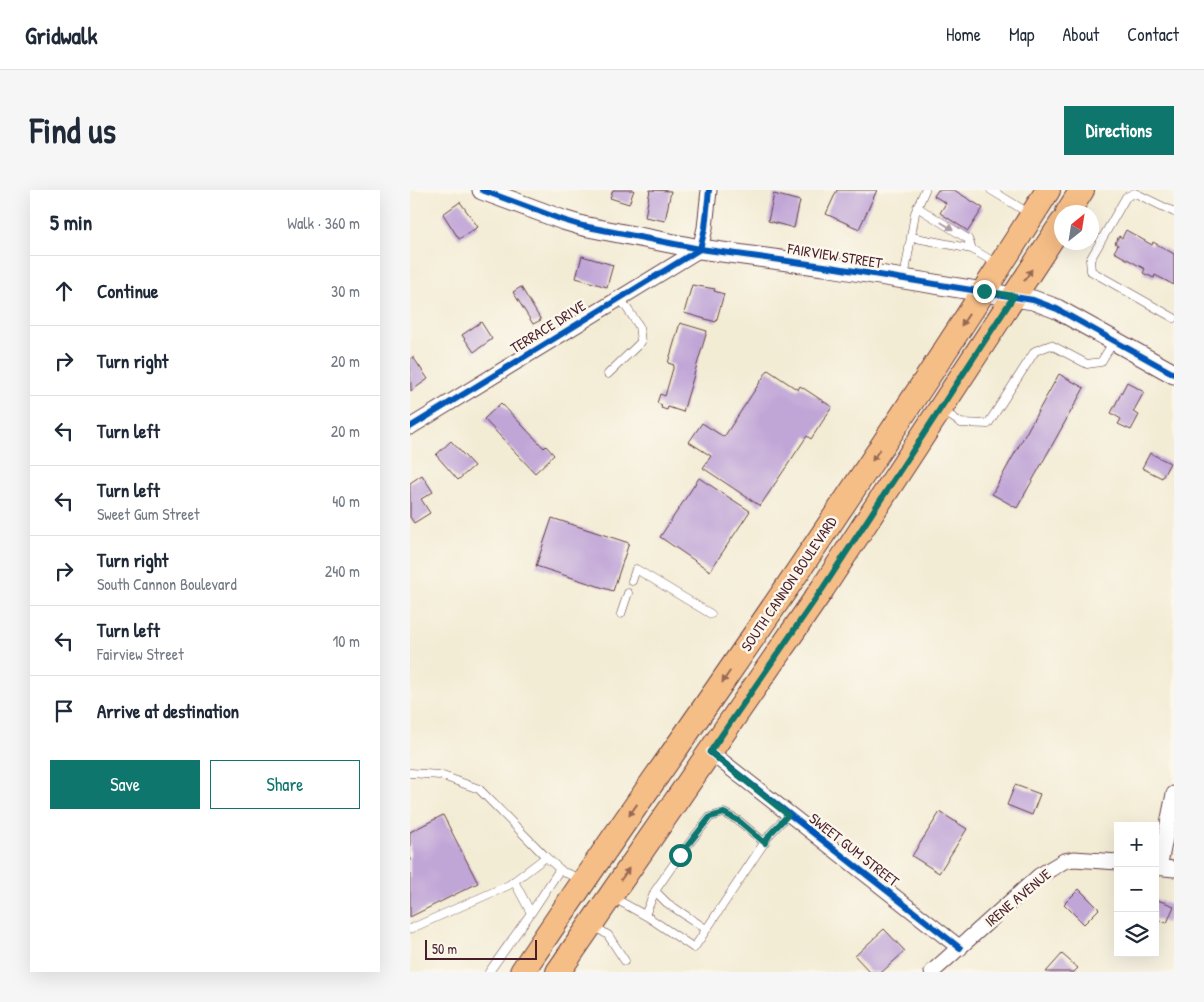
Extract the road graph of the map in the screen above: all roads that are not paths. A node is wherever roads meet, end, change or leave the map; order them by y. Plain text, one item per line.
1 (482, 190) edge
2 (709, 190) edge
3 (925, 190) edge
4 (991, 190) edge
5 (1048, 190) edge
6 (1082, 190) edge
7 (1072, 205) edge
8 (917, 207) junction
9 (1174, 212) edge
10 (1032, 215) junction
11 (1054, 235) edge
12 (911, 237) junction
13 (700, 249) junction
14 (972, 249) junction
15 (1000, 266) junction
16 (904, 279) junction
17 (984, 291) junction
18 (1014, 296) junction
19 (620, 298) junction
20 (1174, 318) edge
21 (1114, 340) junction
22 (608, 374) dead end
23 (1174, 374) edge
24 (940, 409) junction
25 (410, 427) edge
26 (632, 581) dead end
27 (628, 593) dead end
28 (622, 614) dead end
29 (711, 614) dead end
30 (710, 752) junction
31 (410, 772) edge
32 (1174, 794) edge
33 (788, 815) junction
34 (765, 843) junction
35 (546, 857) junction
36 (1114, 862) edge
37 (1163, 868) edge
38 (560, 869) junction
39 (584, 880) junction
40 (514, 881) junction
41 (655, 891) junction
42 (610, 895) junction
43 (531, 913) junction
44 (645, 915) junction
45 (590, 924) junction
46 (410, 929) edge
47 (706, 929) junction
48 (960, 948) junction
49 (625, 961) dead end
50 (489, 972) edge
51 (522, 972) edge
52 (558, 972) edge
53 (932, 972) edge

1 - 13 street, FAIRVIEW STREET
2 - 13 street
3 - 8 lane
4 - 10 lane
5 - 10 main road, SOUTH CANNON BOULEVARD
6 - 7 main road
8 - 12 lane
8 -> 14 lane
9 - 20 lane
10 - 15 main road, SOUTH CANNON BOULEVARD
18 -> 11 main road, SOUTH CANNON BOULEVARD
12 - 14 lane
12 - 16 lane
13 - 16 street, FAIRVIEW STREET
13 - 19 street, TERRACE DRIVE
14 - 15 lane
15 - 17 main road, SOUTH CANNON BOULEVARD
16 - 17 street, FAIRVIEW STREET
17 - 18 street, FAIRVIEW STREET
17 -> 39 main road, SOUTH CANNON BOULEVARD
18 - 21 street, FAIRVIEW STREET
18 - 24 main road, SOUTH CANNON BOULEVARD
19 - 22 lane
19 - 25 street, TERRACE DRIVE
21 - 23 street, FAIRVIEW STREET
21 - 24 lane
24 - 30 main road, SOUTH CANNON BOULEVARD
26 - 29 lane
27 - 28 lane
30 - 33 street, SWEET GUM STREET
42 -> 30 main road, SOUTH CANNON BOULEVARD
31 - 35 lane
32 - 37 street
33 - 34 lane
33 - 48 street, SWEET GUM STREET
34 - 41 lane
34 - 47 lane
35 - 38 lane
35 - 40 lane
36 - 48 street, IRENE AVENUE
38 - 39 lane
38 - 43 lane
39 - 42 main road
39 - 51 main road, SOUTH CANNON BOULEVARD
40 - 43 lane
40 - 46 lane
41 - 44 lane
41 - 47 lane
42 - 44 lane
42 - 45 main road, SOUTH CANNON BOULEVARD
43 - 50 lane
44 - 47 lane
45 - 49 lane
45 - 52 main road, SOUTH CANNON BOULEVARD
48 - 53 street, IRENE AVENUE

